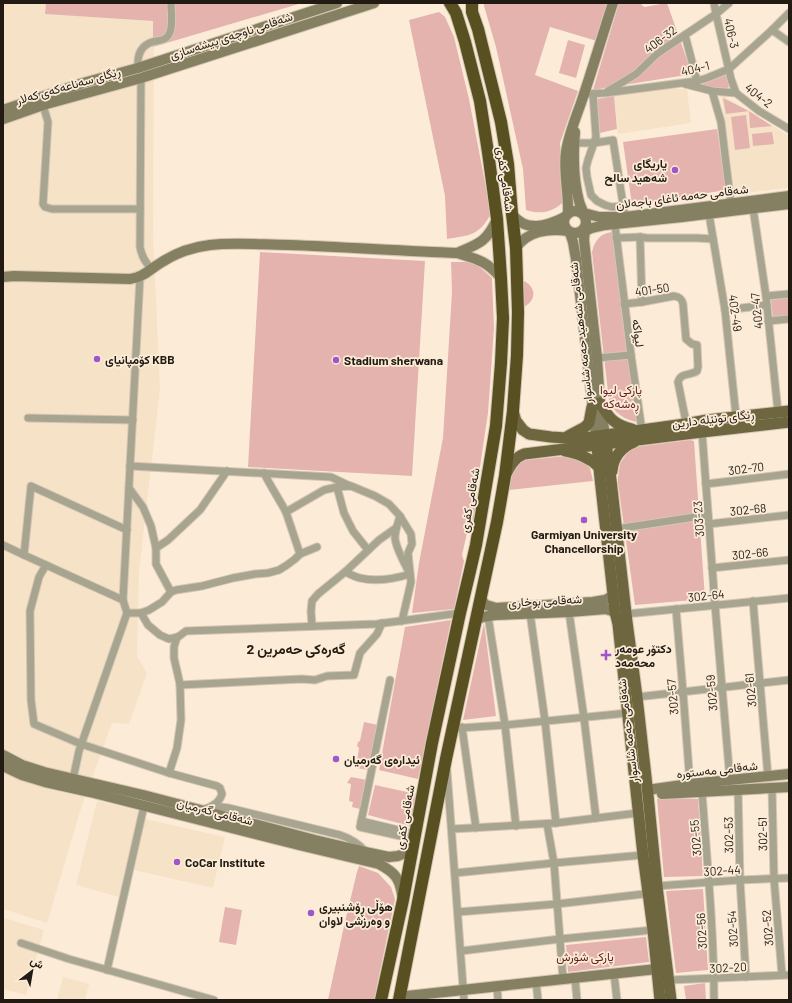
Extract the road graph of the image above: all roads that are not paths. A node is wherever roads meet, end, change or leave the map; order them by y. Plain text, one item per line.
1 (171, 3) edge
2 (337, 3) edge
3 (374, 3) edge
4 (450, 3) edge
5 (472, 3) edge
6 (613, 3) edge
7 (714, 3) edge
8 (729, 3) edge
9 (789, 13) edge
10 (716, 14) junction
11 (772, 30) junction
12 (685, 35) junction
13 (789, 42) edge
14 (138, 68) junction
15 (729, 69) junction
16 (141, 78) junction
17 (697, 81) junction
18 (682, 83) junction
19 (712, 91) junction
20 (605, 93) junction
21 (736, 93) junction
22 (588, 94) junction
23 (43, 105) junction
24 (3, 110) edge
25 (576, 118) junction
26 (3, 119) edge
27 (789, 129) edge
28 (574, 143) junction
29 (594, 143) junction
30 (569, 155) junction
31 (789, 196) edge
32 (731, 204) junction
33 (789, 204) edge
34 (623, 206) junction
35 (753, 208) junction
36 (140, 209) junction
37 (582, 213) junction
38 (682, 213) junction
39 (512, 214) junction
40 (709, 214) junction
41 (567, 215) junction
42 (625, 217) junction
43 (497, 219) junction
44 (615, 225) junction
45 (601, 226) junction
46 (578, 231) junction
47 (640, 237) junction
48 (616, 238) junction
49 (713, 239) junction
50 (516, 248) junction
51 (585, 252) junction
52 (457, 254) junction
53 (151, 269) junction
54 (3, 272) edge
55 (14, 276) junction
56 (3, 277) edge
57 (140, 277) junction
58 (501, 278) junction
59 (789, 294) edge
60 (766, 296) junction
61 (642, 302) junction
62 (624, 304) junction
63 (767, 305) junction
64 (725, 310) junction
65 (789, 319) edge
66 (768, 321) junction
67 (631, 355) junction
68 (597, 358) junction
69 (596, 405) junction
70 (513, 411) junction
71 (783, 412) edge
72 (736, 416) junction
73 (28, 418) dead end
74 (133, 420) junction
75 (789, 422) edge
76 (685, 424) junction
77 (702, 432) junction
78 (640, 435) junction
79 (566, 438) junction
80 (601, 440) junction
81 (561, 450) junction
82 (130, 466) junction
83 (599, 467) junction
84 (227, 471) junction
85 (264, 473) junction
86 (789, 474) edge
87 (505, 476) junction
88 (611, 480) junction
89 (706, 484) junction
90 (351, 486) junction
91 (337, 487) junction
92 (129, 488) junction
93 (286, 512) junction
94 (708, 515) junction
95 (400, 516) junction
96 (789, 516) edge
97 (709, 524) junction
98 (396, 528) junction
99 (616, 529) junction
100 (127, 530) junction
101 (476, 542) junction
102 (3, 545) edge
103 (492, 545) junction
104 (317, 547) dead end
105 (156, 548) junction
106 (368, 550) junction
107 (300, 554) junction
108 (24, 555) junction
109 (789, 560) edge
110 (46, 565) junction
111 (712, 568) junction
112 (345, 572) junction
113 (410, 574) junction
114 (171, 592) junction
115 (614, 595) junction
116 (789, 598) edge
117 (480, 599) junction
118 (123, 600) junction
119 (753, 601) junction
120 (715, 605) junction
121 (593, 606) junction
122 (676, 609) junction
123 (569, 612) junction
124 (127, 613) junction
125 (142, 613) junction
126 (460, 613) junction
127 (493, 613) junction
128 (530, 613) junction
129 (622, 618) junction
130 (476, 620) junction
131 (402, 621) junction
132 (382, 623) junction
133 (312, 626) junction
134 (178, 637) junction
135 (390, 680) dead end
136 (789, 680) edge
137 (760, 683) junction
138 (180, 685) junction
139 (722, 688) junction
140 (683, 692) junction
141 (637, 697) junction
142 (628, 713) junction
143 (584, 718) junction
144 (545, 721) junction
145 (505, 725) junction
146 (457, 727) junction
147 (81, 744) junction
148 (3, 755) edge
149 (446, 759) junction
150 (3, 766) edge
151 (169, 773) junction
152 (789, 774) edge
153 (768, 776) junction
154 (73, 779) junction
155 (730, 780) junction
156 (690, 784) junction
157 (789, 787) edge
158 (772, 788) junction
159 (670, 790) junction
160 (738, 790) junction
161 (647, 792) junction
162 (702, 792) junction
163 (220, 800) junction
164 (144, 806) junction
165 (164, 806) junction
166 (207, 810) junction
167 (638, 813) junction
168 (596, 818) junction
169 (556, 823) junction
170 (547, 824) junction
171 (516, 826) junction
172 (476, 828) junction
173 (452, 829) junction
174 (414, 839) junction
175 (643, 855) junction
176 (554, 863) junction
177 (455, 873) junction
178 (789, 878) edge
179 (774, 879) junction
180 (740, 880) junction
181 (709, 882) junction
182 (652, 890) junction
183 (403, 900) junction
184 (557, 904) junction
185 (458, 912) junction
186 (653, 930) junction
187 (560, 939) junction
188 (21, 943) dead end
189 (461, 951) junction
190 (657, 969) junction
191 (106, 970) junction
192 (614, 974) junction
193 (786, 975) edge
194 (746, 977) junction
195 (574, 978) junction
196 (714, 978) junction
197 (563, 979) junction
198 (668, 980) junction
199 (536, 982) junction
200 (497, 986) junction
201 (464, 995) edge
202 (422, 997) edge
203 (399, 999) edge
204 (214, 1000) edge
205 (381, 1000) edge
206 (498, 1000) edge
207 (538, 1000) edge
208 (577, 1000) edge
209 (617, 1000) edge
210 (660, 1000) edge
211 (671, 1000) edge
212 (714, 1000) edge

1 - 14 street
2 - 14 main road, شەقامی ناوچەی پیشەسازی
3 - 16 main road, شەقامی ناوچەی پیشەسازی
4 - 43 highway, شەقامی کفری
5 - 39 highway, شەقامی کفری
6 - 22 main road
7 - 10 street, 406-3
8 - 10 street, 406-32
9 - 11 street, 404-1
10 - 12 street, 406-32
10 - 15 street, 406-3
11 - 13 street
11 - 15 street, 404-1
12 - 17 street
12 - 20 street, 406-32
14 - 16 main road
14 - 24 main road, ڕێگای سەناعەکەی کەلار
15 - 17 street, 404-1
15 - 21 street, 404-2
16 - 23 main road, ڕێگای سەناعەکەی کەلار
16 - 36 street
17 - 18 street, 404-1
18 - 19 street
18 - 20 street, 404-1
19 - 21 street
19 - 32 street
20 - 22 street, 404-1
21 - 27 street, 404-2
22 - 25 main road
22 - 29 street
23 - 26 main road, ڕێگای سەناعەکەی کەلار
23 - 36 street
25 - 28 main road
25 - 30 main road
28 - 29 street
28 - 30 main road
29 - 34 street
29 - 34 street
30 - 37 main road
30 - 41 main road
31 - 32 main road, شەقامی حەمە ئاغای باجەلان
32 - 38 main road, شەقامی حەمە ئاغای باجەلان
33 - 35 main road, شەقامی حەمە ئاغای باجەلان
34 - 42 street
35 - 40 main road, شەقامی حەمە ئاغای باجەلان
35 - 60 street, 402-47
36 - 53 street
37 - 41 main road
37 - 42 main road, شەقامی حەمە ئاغای باجەلان
37 - 46 main road
38 - 40 main road, شەقامی حەمە ئاغای باجەلان
38 - 42 main road, شەقامی حەمە ئاغای باجەلان
38 - 44 main road, شەقامی حەمە ئاغای باجەلان
39 - 41 main road
39 - 50 highway, شەقامی کفری
40 - 49 street, 402-49
41 - 46 main road
43 - 52 main road
43 - 58 highway, شەقامی کفری
44 - 45 main road, شەقامی حەمە ئاغای باجەلان
44 - 48 street, لیواکە
45 - 46 main road, شەقامی حەمە ئاغای باجەلان
45 - 51 main road
46 - 50 main road, شەقامی حەمە ئاغای باجەلان
46 - 51 main road, شەقامی شەهید حەمە شاسوار
46 - 69 main road, شەقامی شەهید حەمە شاسوار
47 - 48 street
47 - 49 street
47 - 61 street
48 - 62 street, لیواکە
49 - 64 street, 402-49
50 - 70 highway, شەقامی کفری
51 - 68 main road, شەقامی شەهید حەمە شاسوار
52 - 53 main road
52 - 58 main road
53 - 57 main road
54 - 55 main road
55 - 56 main road
55 - 57 main road
57 - 74 street
58 - 101 highway, شەقامی کفری
59 - 60 street
60 - 63 street, 402-47
61 - 62 street, 401-50
61 - 76 street, 401-50
62 - 67 street, لیواکە
63 - 64 street
63 - 66 street, 402-47
64 - 72 street, 402-49
65 - 66 street
66 - 71 street, 402-47
67 - 68 street
67 - 78 street, لیواکە
68 - 69 main road, شەقامی شەهید حەمە شاسوار
69 - 78 main road
69 - 79 main road
69 - 80 main road, شەقامی شەهید حەمە شاسوار
70 - 79 main road
70 - 87 highway, شەقامی کفری
71 - 72 main road
72 - 76 main road
73 - 74 street
74 - 82 street
75 - 77 main road, ڕێگای تونێلە دارین
76 - 78 main road
77 - 78 main road, ڕێگای تونێلە دارین
77 - 89 street, 303-23
78 - 80 main road
78 - 88 main road
79 - 80 main road
80 - 81 main road
80 - 83 main road, شەقامی حەمە شاسوار
80 - 88 main road, شەقامی حەمە شاسوار
81 - 83 main road
81 - 87 main road
82 - 84 street
82 - 92 street
83 - 115 main road, شەقامی حەمە شاسوار
84 - 85 street
84 - 105 street
85 - 90 street
85 - 93 street
86 - 89 street, 302-70
87 - 103 highway, شەقامی کفری
88 - 99 main road, شەقامی حەمە شاسوار
89 - 94 street, 303-23
90 - 91 street
90 - 95 street
91 - 93 street
91 - 106 street
92 - 100 street
92 - 105 street
93 - 107 street
94 - 97 street, 303-23
94 - 99 street
95 - 98 street
95 - 113 street
96 - 97 street, 302-68
97 - 111 street, 303-23
98 - 106 street
98 - 113 street
99 - 129 main road, شەقامی حەمە شاسوار
100 - 108 street
100 - 118 street
101 - 103 highway
101 - 126 highway, شەقامی کفری
102 - 108 street
103 - 117 highway, شەقامی کفری
104 - 107 street
105 - 114 street
106 - 112 street
107 - 114 street
108 - 110 street
109 - 111 street, 302-66
110 - 118 street
110 - 147 street
111 - 120 street, 303-23
112 - 113 street
112 - 133 street
113 - 131 street
114 - 125 street
115 - 121 main road, شەقامی بوخاری
115 - 129 main road, شەقامی حەمە شاسوار
116 - 119 street, 302-64
117 - 127 main road, شەقامی بوخاری
117 - 130 highway, شەقامی کفری
118 - 124 street
119 - 120 street, 302-64
119 - 137 street, 302-61
120 - 122 street, 302-64
120 - 139 street, 302-59
121 - 123 main road, شەقامی بوخاری
121 - 127 main road, شەقامی بوخاری
121 - 129 main road, شەقامی بوخاری
122 - 129 street, 302-64
122 - 140 street, 302-57
123 - 128 main road, شەقامی بوخاری
123 - 143 street
124 - 125 street
124 - 147 street
125 - 134 street
126 - 131 street
126 - 174 highway, شەقامی کفری
127 - 128 main road, شەقامی بوخاری
127 - 130 main road, شەقامی بوخاری
127 - 145 street
128 - 144 street
129 - 141 main road, شەقامی حەمە شاسوار
129 - 142 main road, شەقامی حەمە شاسوار
130 - 146 highway, شەقامی کفری
131 - 132 street
132 - 133 street
132 - 138 street
133 - 134 street
134 - 138 street
135 - 174 street
136 - 137 street
137 - 139 street
137 - 153 street, 302-61
138 - 151 street
139 - 140 street
139 - 155 street, 302-59
140 - 141 street
140 - 156 street, 302-57
141 - 161 main road, شەقامی حەمە شاسوار
142 - 143 street
142 - 167 main road, شەقامی حەمە شاسوار
143 - 144 street
143 - 168 street
144 - 145 street
144 - 169 street
145 - 146 street
145 - 171 street
146 - 149 highway, شەقامی کفری
146 - 172 street
147 - 151 street
147 - 154 street
148 - 154 main road, شەقامی گەرمیان
149 - 173 street
149 - 203 highway, شەقامی کفری
150 - 164 main road, شەقامی گەرمیان
151 - 163 street
152 - 153 main road, شەقامی مەستورە
153 - 155 main road, شەقامی مەستورە
154 - 165 main road, شەقامی گەرمیان
155 - 156 main road, شەقامی مەستورە
156 - 159 main road, شەقامی مەستورە
157 - 158 main road, شەقامی مەستورە
158 - 160 main road, شەقامی مەستورە
158 - 179 street, 302-51
159 - 161 main road, شەقامی مەستورە
159 - 162 main road, شەقامی مەستورە
160 - 162 main road, شەقامی مەستورە
160 - 180 street, 302-53
161 - 182 main road, شەقامی حەمە شاسوار
162 - 181 street, 302-55
163 - 166 street
163 - 166 street
164 - 165 main road, شەقامی گەرمیان
164 - 191 street
165 - 166 main road, شەقامی گەرمیان
165 - 183 main road, شەقامی گەرمیان
166 - 174 main road, شەقامی گەرمیان
167 - 168 street
167 - 175 main road, شەقامی حەمە شاسوار
168 - 169 street
169 - 170 street
170 - 171 street
170 - 176 street
171 - 172 street
172 - 173 street
173 - 177 street
174 - 183 highway, شەقامی کفری
175 - 176 street
175 - 182 main road, شەقامی حەمە شاسوار
176 - 177 street
176 - 184 street
177 - 185 street
178 - 179 street, 302-44
179 - 180 street, 302-44
179 - 193 street, 302-52
180 - 181 street, 302-44
180 - 194 street, 302-54
181 - 182 street, 302-44
181 - 196 street, 302-56
182 - 184 street, 302-44
182 - 186 main road, شەقامی حەمە شاسوار
182 - 198 main road, شەقامی حەمە شاسوار
183 - 205 highway, شەقامی کفری
184 - 185 street, 302-44
184 - 187 street
185 - 189 street
186 - 187 street
186 - 190 main road, شەقامی حەمە شاسوار
187 - 189 street
187 - 197 street
188 - 191 street
189 - 201 street
190 - 192 main road
190 - 210 main road, شەقامی حەمە شاسوار
191 - 204 street
192 - 195 main road
192 - 209 street
193 - 194 street, 302-20
194 - 196 street, 302-20
195 - 197 main road
195 - 208 street
196 - 198 street, 302-20
196 - 212 street, 302-56
197 - 199 main road
198 - 211 main road, شەقامی حەمە شاسوار
199 - 200 main road
199 - 207 street
200 - 201 main road
200 - 206 street
201 - 202 main road
202 - 203 main road

